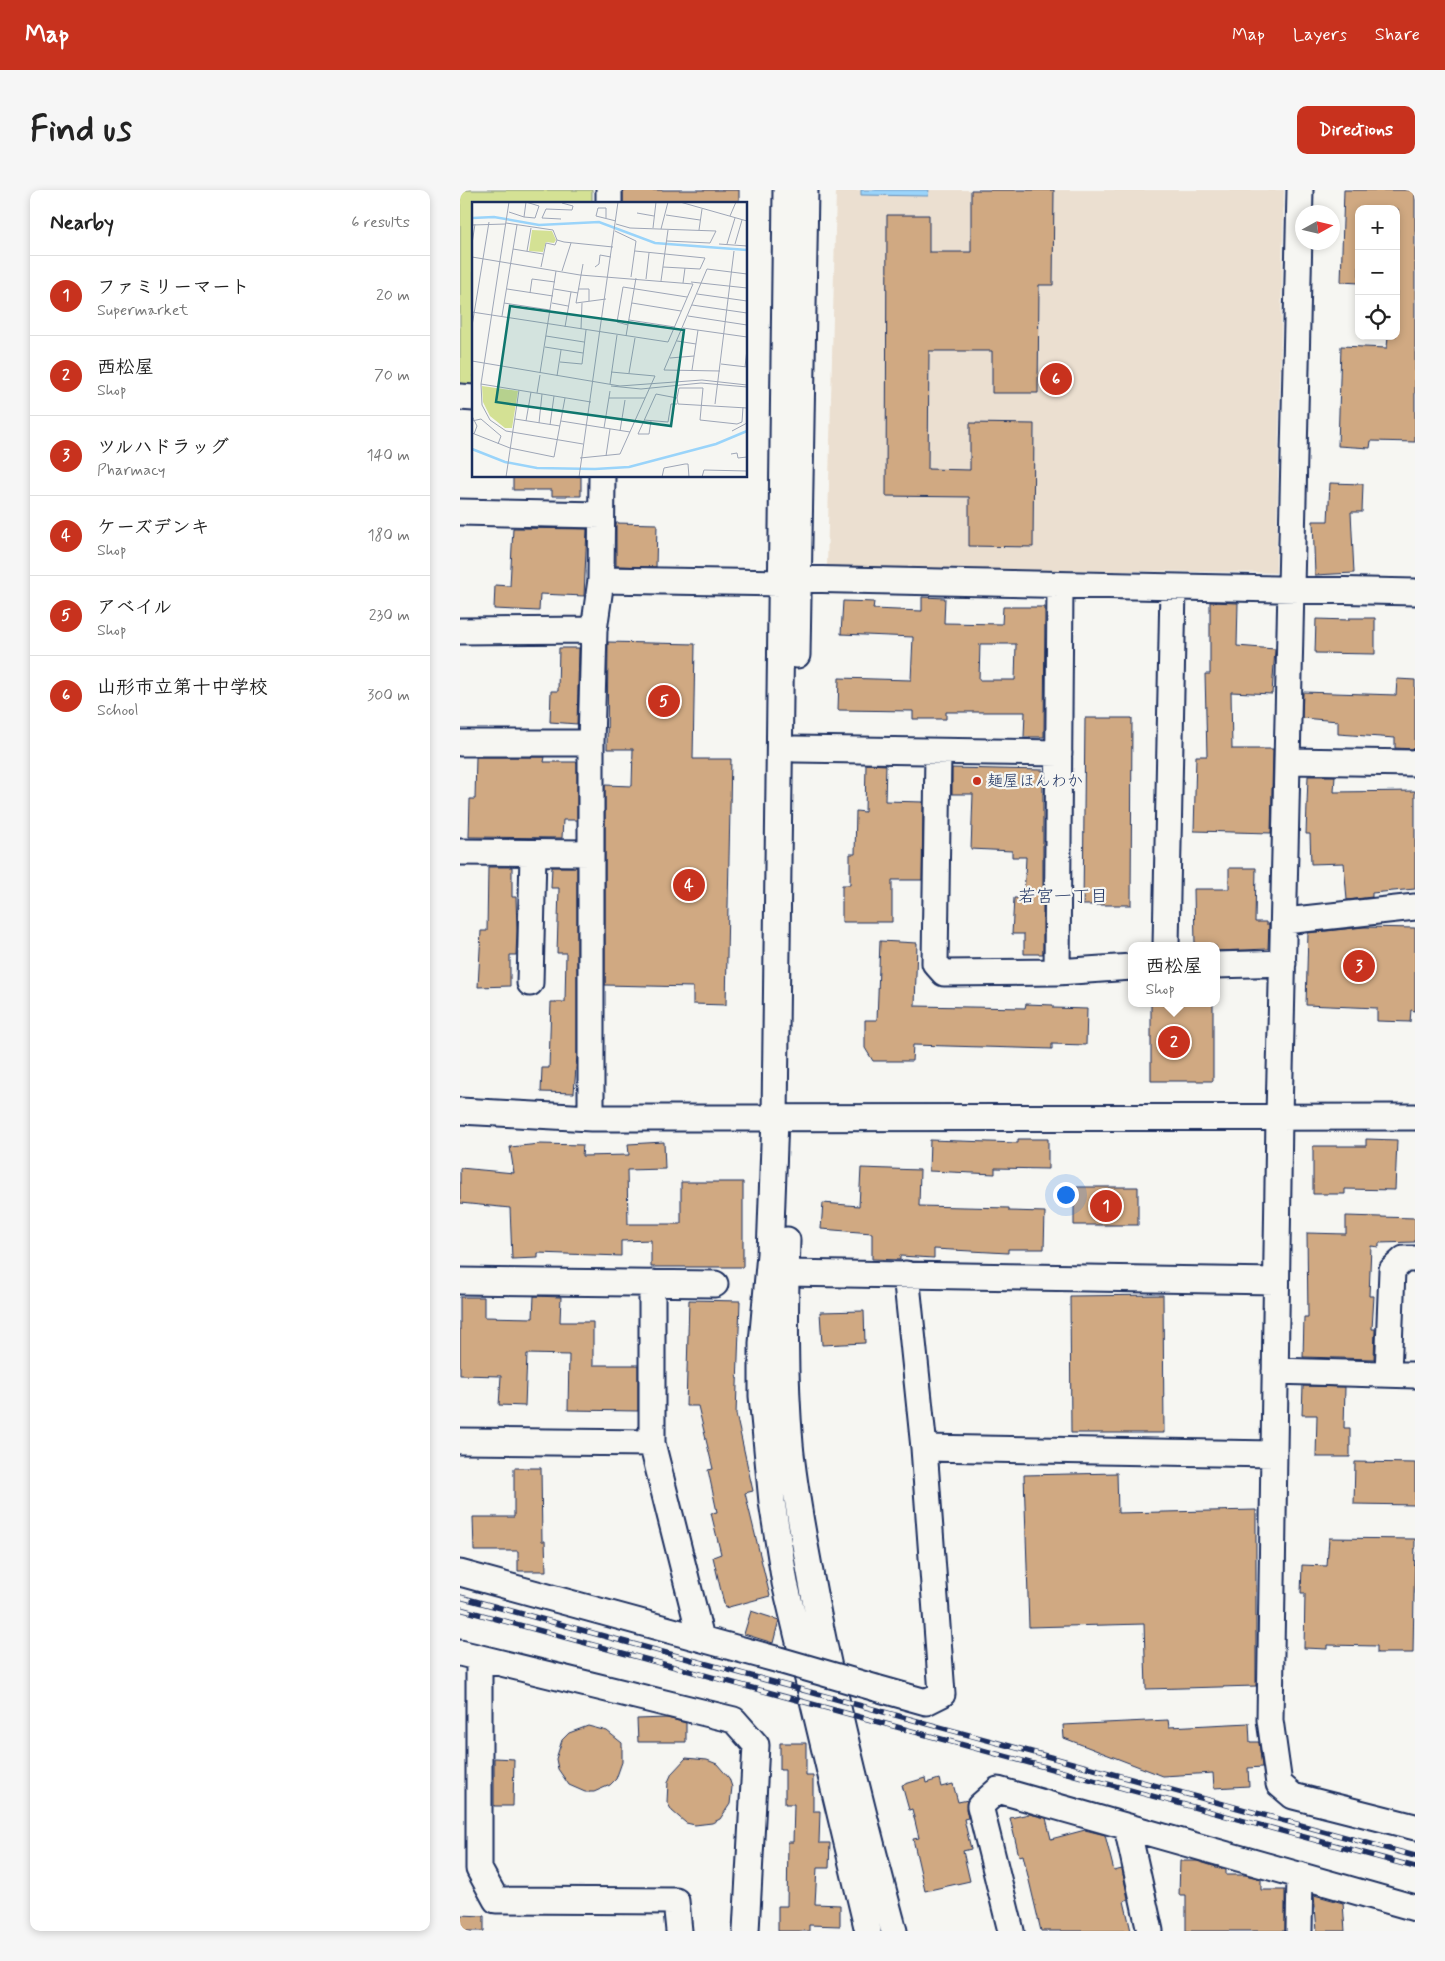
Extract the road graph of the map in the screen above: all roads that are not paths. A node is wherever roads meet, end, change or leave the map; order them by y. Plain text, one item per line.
1 (786, 190) edge
2 (805, 190) edge
3 (1300, 190) edge
4 (602, 478) edge
5 (460, 512) edge
6 (602, 515) junction
7 (601, 580) junction
8 (789, 581) junction
9 (1060, 586) junction
10 (1173, 587) junction
11 (1291, 589) junction
12 (1415, 592) edge
13 (594, 630) junction
14 (460, 631) edge
15 (460, 743) edge
16 (590, 743) junction
17 (795, 749) junction
18 (938, 753) junction
19 (1059, 753) junction
20 (1288, 760) junction
21 (1415, 763) edge
22 (460, 852) edge
23 (533, 854) junction
24 (589, 854) junction
25 (1415, 907) edge
26 (1285, 921) junction
27 (1166, 942) edge
28 (1220, 964) edge
29 (1283, 964) junction
30 (1128, 967) edge
31 (1057, 972) junction
32 (530, 983) dead end
33 (460, 1111) edge
34 (1279, 1116) junction
35 (783, 1117) junction
36 (1415, 1117) edge
37 (591, 1118) junction
38 (1415, 1259) edge
39 (786, 1273) junction
40 (906, 1274) junction
41 (460, 1281) edge
42 (1276, 1281) junction
43 (652, 1283) junction
44 (715, 1284) dead end
45 (1276, 1371) junction
46 (1388, 1374) junction
47 (1415, 1375) edge
48 (460, 1441) edge
49 (652, 1443) junction
50 (924, 1448) junction
51 (1274, 1454) junction
52 (460, 1573) edge
53 (701, 1638) junction
54 (470, 1655) edge
55 (469, 1731) edge
56 (1127, 1827) junction
57 (1415, 1827) edge
58 (1300, 1875) junction
59 (1415, 1908) edge
60 (678, 1931) edge
61 (746, 1931) edge
62 (868, 1931) edge
63 (894, 1931) edge
64 (1011, 1931) edge
65 (1150, 1931) edge
66 (1298, 1931) edge

1 - 8 street
2 - 8 street
3 - 11 street
4 - 6 street
5 - 6 street
6 - 7 street
7 - 8 street
7 - 13 street
8 - 9 street
8 - 17 street
8 - 35 street
9 - 10 street
9 - 19 street
10 - 11 street
10 - 27 street
11 - 12 street
11 - 20 street
13 - 14 street
13 - 16 street
15 - 16 street
16 - 24 street
17 - 18 street
17 - 35 street
18 - 19 street
18 - 31 street
19 - 31 street
20 - 21 street
20 - 26 street
22 - 23 street
23 - 24 street
23 - 32 street
24 - 37 street
25 - 26 street
26 - 29 street
28 - 29 street
29 - 34 street
30 - 31 street
33 - 37 street
34 - 35 street
34 - 36 street
34 - 42 street
35 - 37 street
35 - 39 street
35 - 62 street
38 - 46 street
39 - 40 street
39 - 63 street
40 - 42 street
40 - 50 street
41 - 43 street
42 - 45 street
43 - 44 street
43 - 49 street
45 - 46 street
45 - 51 street
46 - 47 street
48 - 49 street
49 - 53 street
50 - 51 street
50 - 53 street, bridge
51 - 57 street
52 - 53 street
54 - 55 street
54 - 61 street
55 - 60 street
56 - 58 street
56 - 64 street
56 - 65 street
58 - 59 street
58 - 66 street

